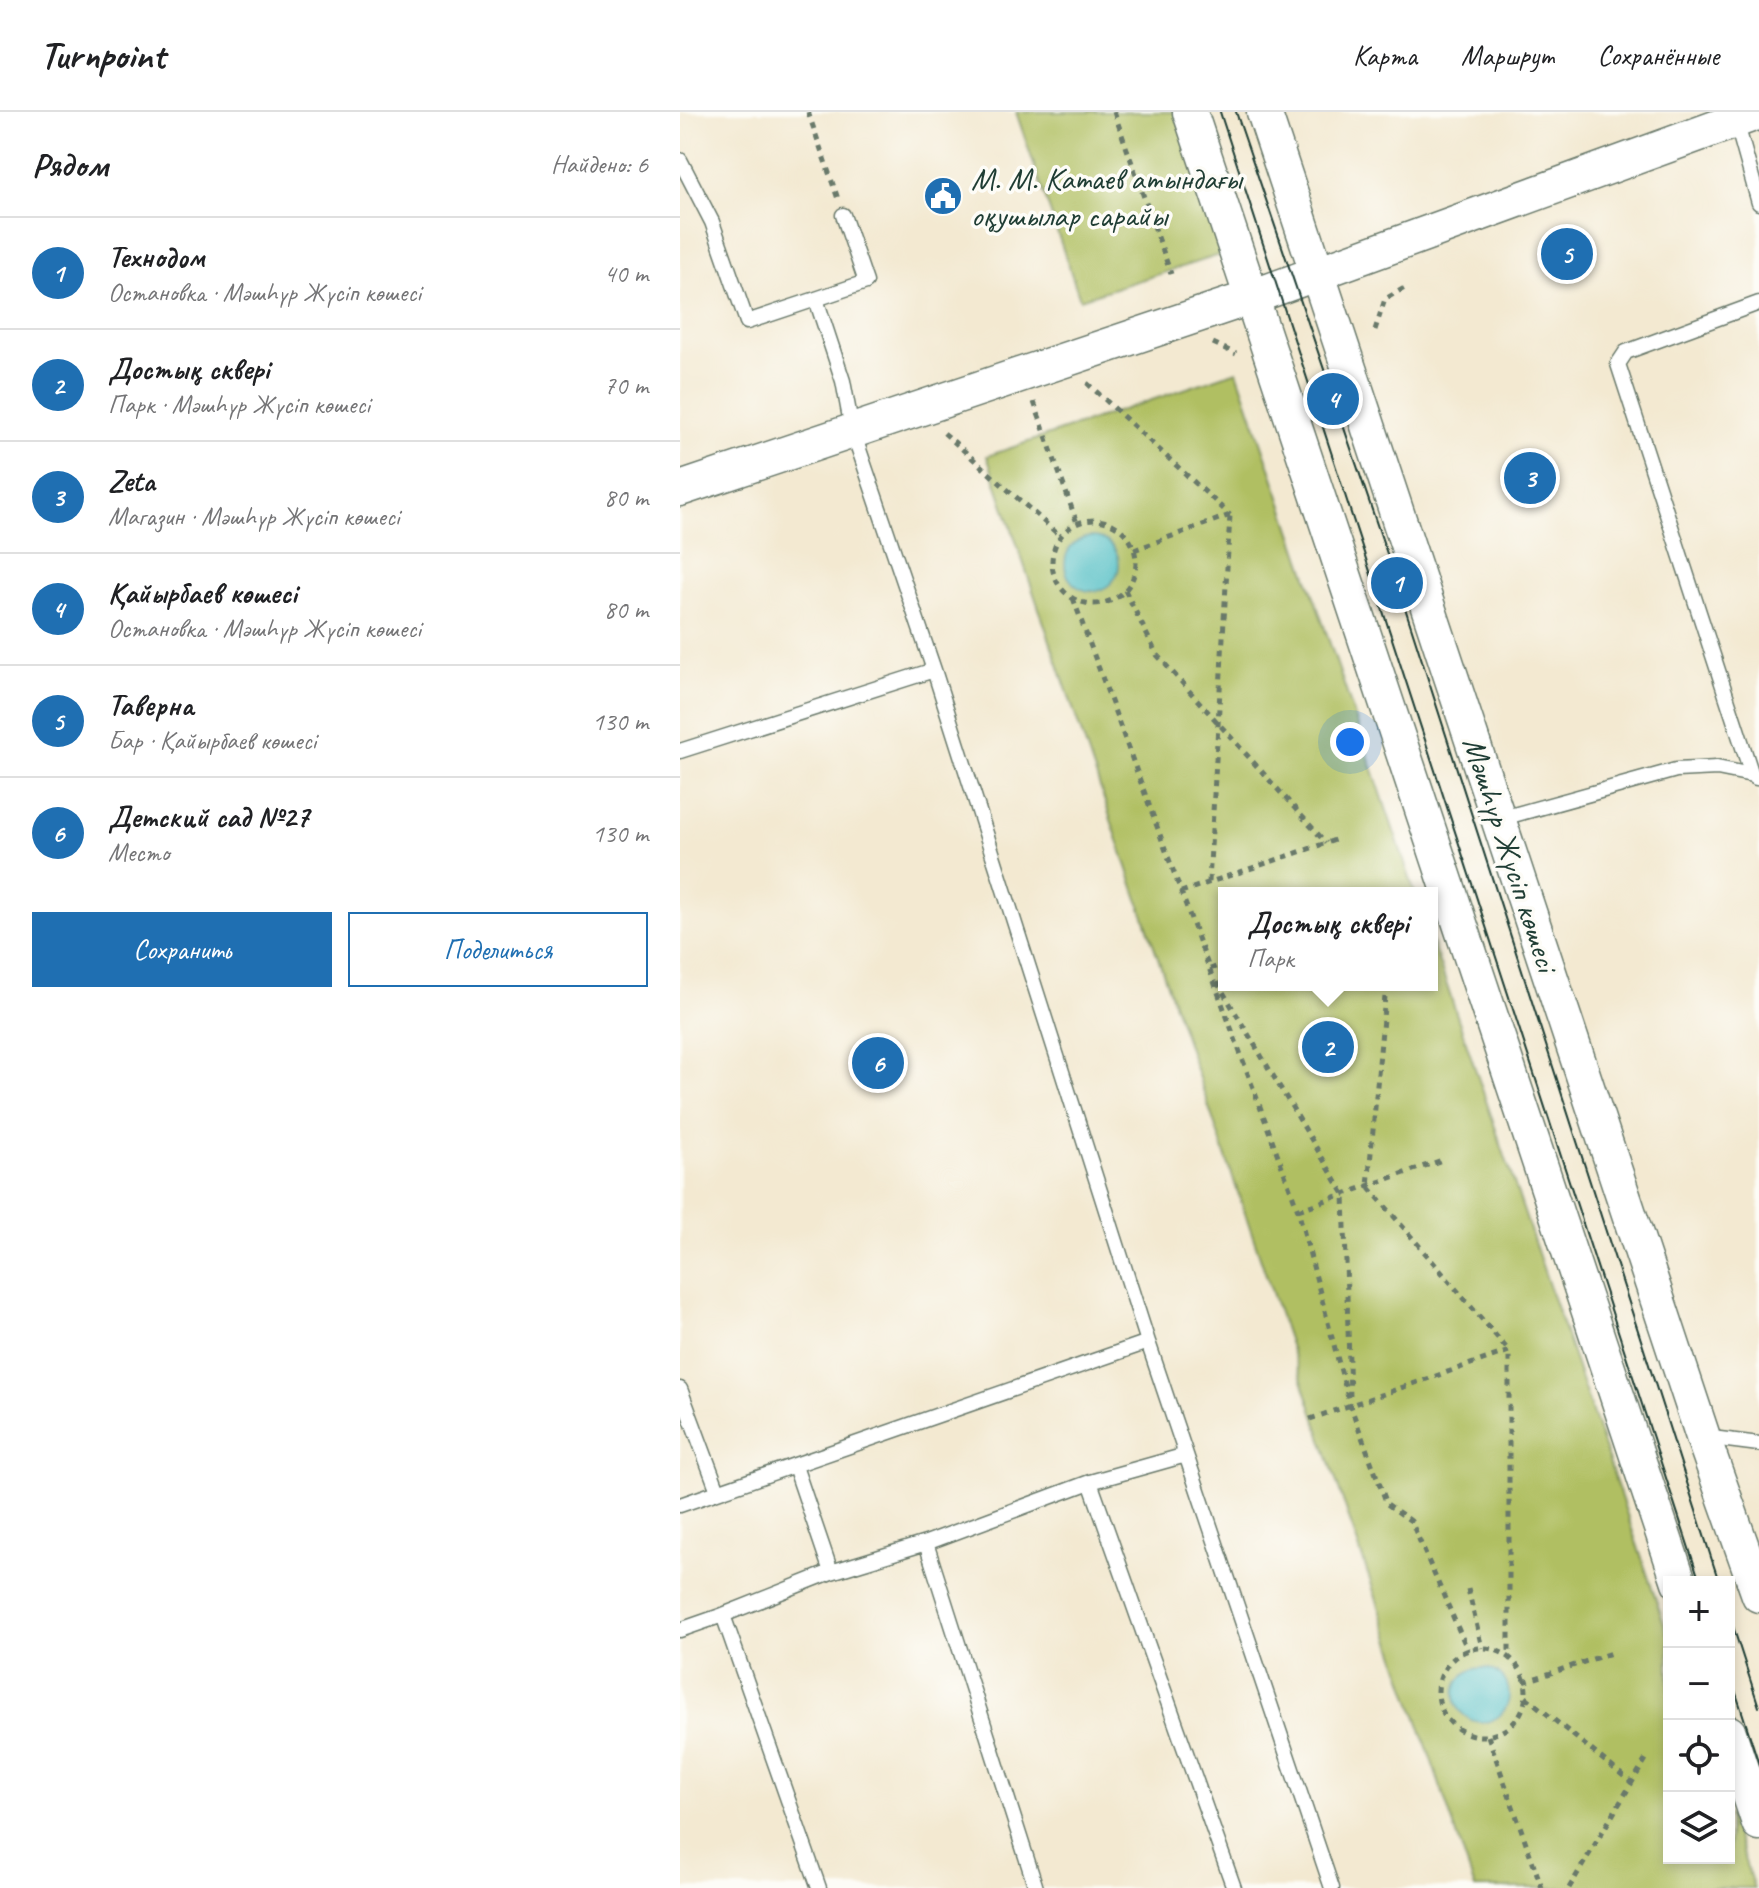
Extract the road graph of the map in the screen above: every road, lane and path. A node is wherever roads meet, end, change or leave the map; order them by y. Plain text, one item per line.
1 (808, 112) edge
2 (1114, 112) edge
3 (1190, 112) edge
4 (1264, 112) edge
5 (1747, 116) edge
6 (680, 160) edge
7 (1759, 203) edge
8 (843, 215) joint
9 (1316, 273) junction
10 (1171, 274) dead end
11 (1408, 286) dead end
12 (1252, 297) junction
13 (816, 299) junction
14 (1759, 303) edge
15 (1375, 330) dead end
16 (1207, 340) dead end
17 (1240, 362) dead end
18 (1083, 379) dead end
19 (1032, 397) dead end
20 (852, 429) junction
21 (940, 429) dead end
22 (680, 489) edge
23 (1230, 515) junction
24 (1077, 523) junction
25 (1060, 536) junction
26 (1134, 550) junction
27 (1125, 590) junction
28 (1073, 598) junction
29 (934, 670) junction
30 (1218, 722) junction
31 (680, 751) edge
32 (1755, 778) edge
33 (1499, 819) junction
34 (1338, 839) dead end
35 (1326, 843) junction
36 (1209, 882) junction
37 (1181, 892) junction
38 (1218, 966) edge
39 (1209, 968) junction
40 (1218, 983) edge
41 (1223, 991) edge
42 (1385, 991) edge
43 (1445, 1159) dead end
44 (1368, 1186) junction
45 (1344, 1194) junction
46 (1298, 1210) junction
47 (1148, 1342) junction
48 (1509, 1351) junction
49 (680, 1389) edge
50 (1350, 1405) junction
51 (1310, 1419) dead end
52 (1703, 1437) junction
53 (1759, 1444) edge
54 (1186, 1455) junction
55 (795, 1466) junction
56 (1090, 1482) junction
57 (718, 1491) junction
58 (680, 1505) edge
59 (926, 1543) junction
60 (831, 1572) junction
61 (1677, 1576) edge
62 (1468, 1589) dead end
63 (1759, 1595) edge
64 (723, 1615) junction
65 (680, 1630) edge
66 (1482, 1648) junction
67 (1468, 1651) junction
68 (1611, 1653) dead end
69 (1509, 1658) junction
70 (1524, 1682) junction
71 (1526, 1697) junction
72 (1488, 1736) junction
73 (1735, 1751) edge
74 (1646, 1759) dead end
75 (1632, 1783) junction
76 (1759, 1823) edge
77 (819, 1888) edge
78 (1036, 1888) edge
79 (1234, 1888) edge
80 (1332, 1888) edge
81 (1542, 1888) edge
82 (1569, 1888) edge

1 - 8 path
2 - 10 path
3 - 12 street
4 - 9 street, Мәшһүр Жүсіп көшесі
5 - 7 lane
5 - 9 street
6 - 13 lane
8 - 13 lane
9 - 12 street
9 - 33 street, Мәшһүр Жүсіп көшесі
11 - 15 path
12 - 20 street
12 - 61 street
13 - 20 lane
14 - 32 lane
16 - 17 path
18 - 23 path
19 - 24 path
20 - 22 street
20 - 29 lane
21 - 25 path
23 - 26 path
23 - 30 path
24 - 25 path
24 - 26 path
25 - 28 path
26 - 27 path
27 - 28 path
27 - 30 path
28 - 37 path
29 - 31 lane
29 - 47 lane
30 - 35 path
30 - 36 path
32 - 33 lane
33 - 52 street, Мәшһүр Жүсіп көшесі
34 - 35 path
35 - 36 path
36 - 37 path
37 - 39 path
38 - 39 path
39 - 40 path
39 - 46 path
41 - 45 path
42 - 44 path
43 - 44 path
44 - 45 path
44 - 48 path
45 - 46 path
45 - 50 path
46 - 50 path
47 - 54 lane
47 - 55 lane
48 - 50 path
48 - 69 path
49 - 57 lane
50 - 51 path
50 - 67 path
52 - 53 lane
52 - 63 street, Мәшһүр Жүсіп көшесі
54 - 56 lane
54 - 80 lane
55 - 57 lane
55 - 60 lane
56 - 59 lane
56 - 79 lane
57 - 58 lane
59 - 60 lane
59 - 78 lane
60 - 64 lane
62 - 66 path
64 - 65 lane
64 - 77 lane
66 - 67 path
66 - 69 path
67 - 72 path
68 - 70 path
69 - 70 path
70 - 71 path
71 - 72 path
71 - 75 path
72 - 81 path
73 - 76 street
74 - 75 path
75 - 82 path

